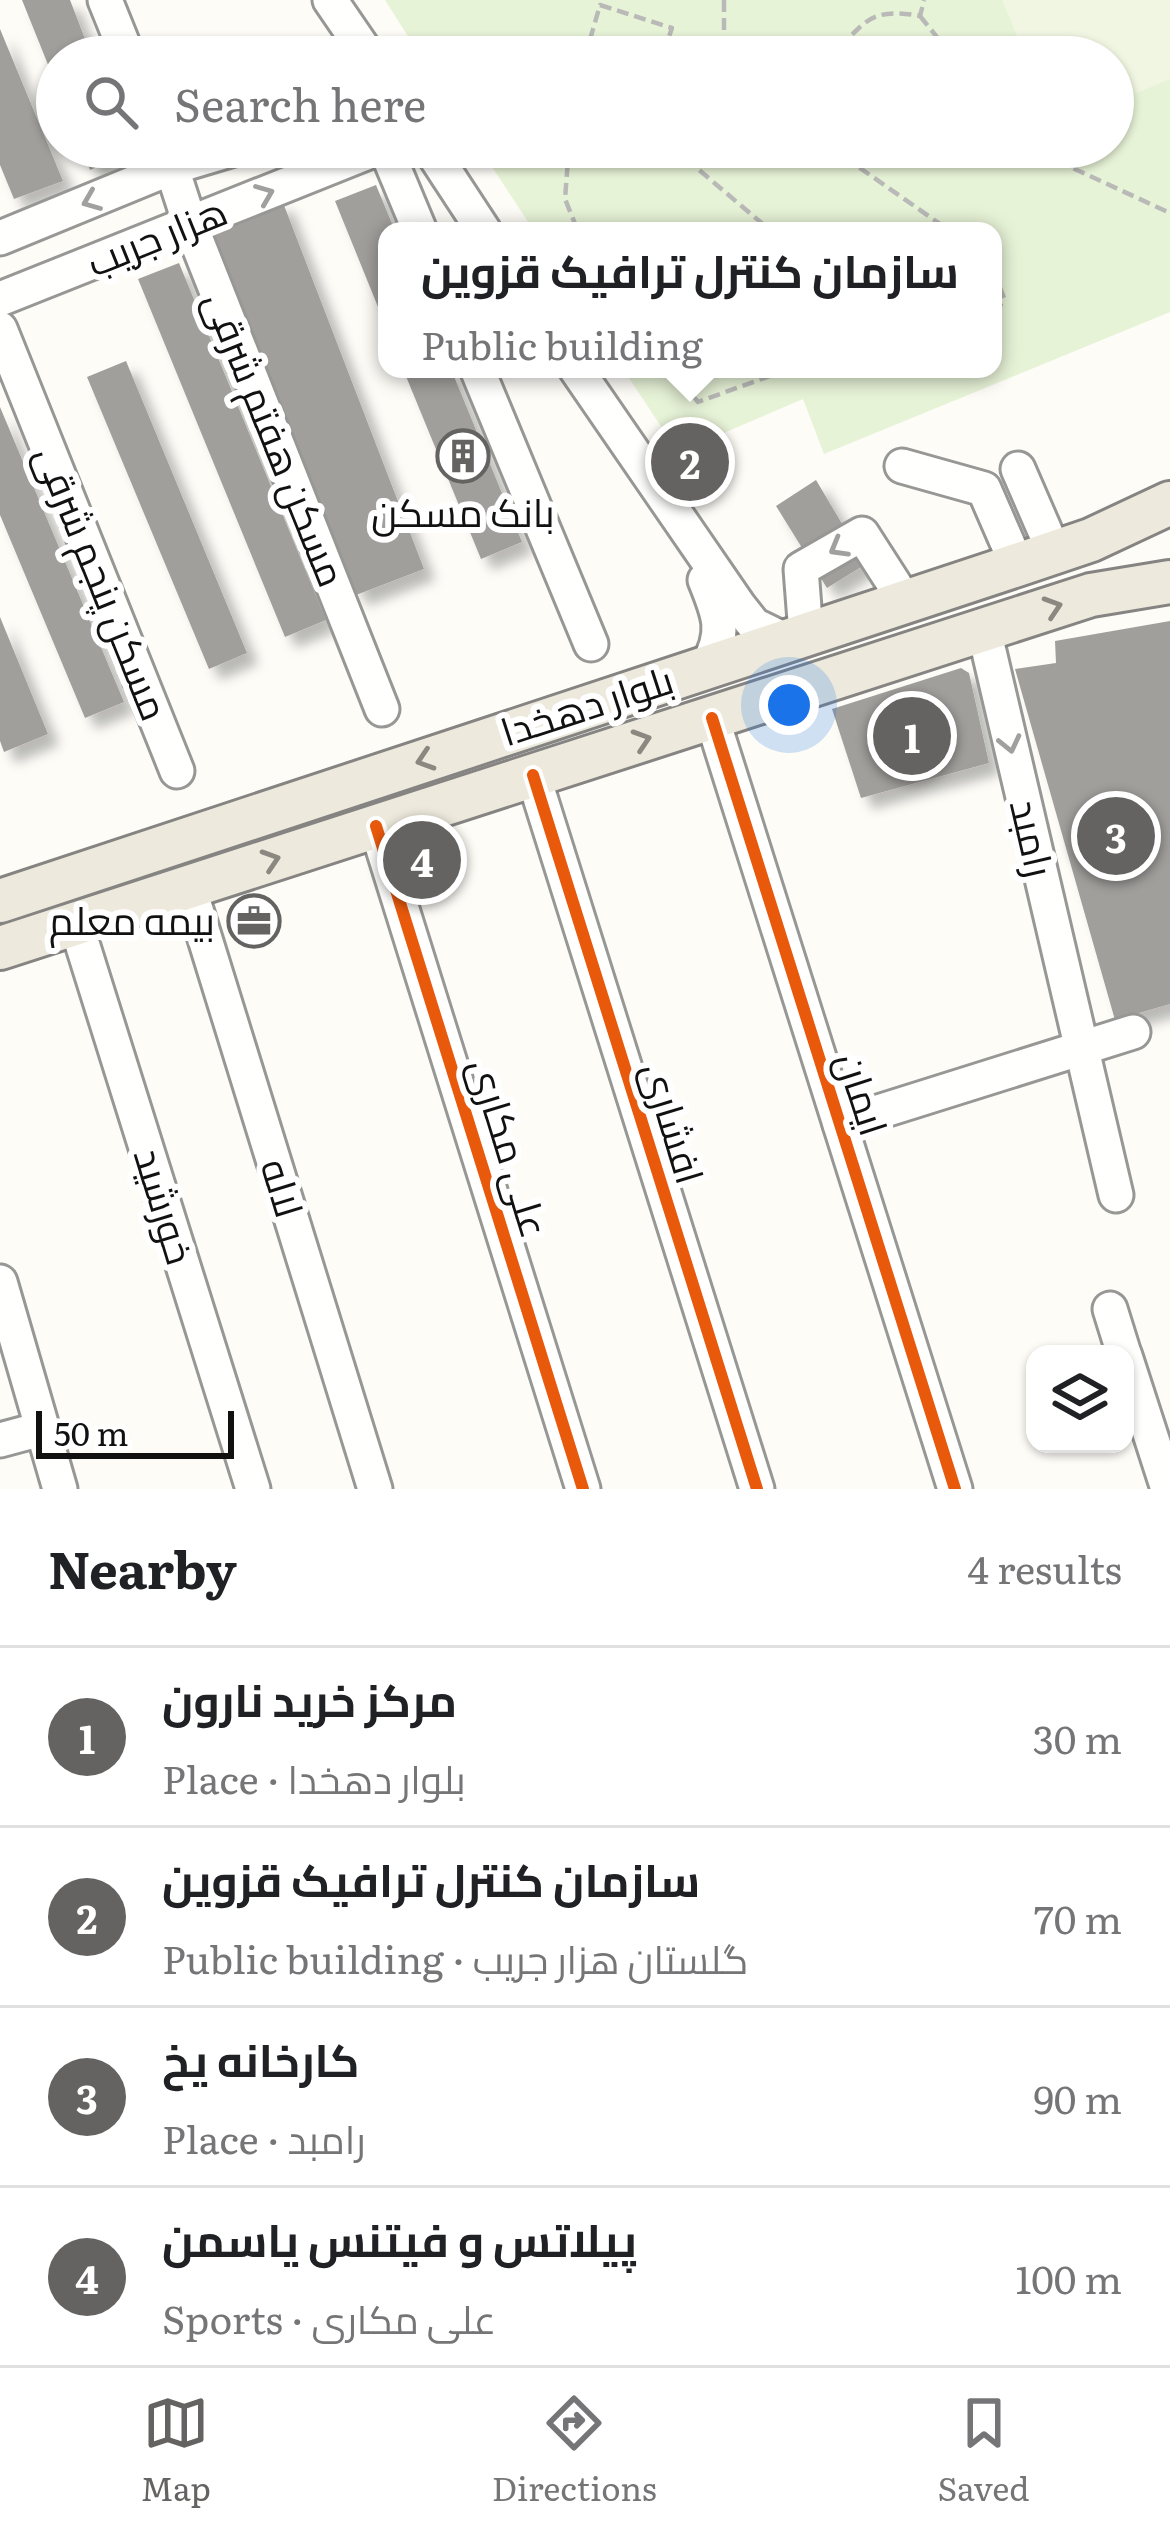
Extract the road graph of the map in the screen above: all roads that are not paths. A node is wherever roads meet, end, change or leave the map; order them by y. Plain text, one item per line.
1 (105, 0) edge
2 (330, 0) edge
3 (120, 36) edge
4 (355, 36) edge
5 (146, 168) edge
6 (172, 168) edge
7 (330, 168) edge
8 (392, 168) edge
9 (443, 168) edge
10 (415, 222) edge
11 (478, 222) edge
12 (190, 224) junction
13 (0, 238) edge
14 (0, 299) edge
15 (0, 329) edge
16 (481, 378) edge
17 (582, 378) edge
18 (902, 466) dead end
19 (1018, 469) dead end
20 (1170, 502) edge
21 (685, 534) junction
22 (1036, 558) junction
23 (1170, 582) edge
24 (905, 601) junction
25 (984, 629) junction
26 (795, 637) junction
27 (591, 644) dead end
28 (707, 666) junction
29 (382, 709) dead end
30 (712, 718) junction
31 (177, 771) dead end
32 (533, 776) junction
33 (376, 826) junction
34 (189, 887) junction
35 (0, 901) edge
36 (76, 924) junction
37 (0, 948) edge
38 (1133, 1032) dead end
39 (1079, 1047) junction
40 (840, 1124) junction
41 (1117, 1195) dead end
42 (0, 1282) edge
43 (1110, 1309) dead end
44 (1122, 1345) edge
45 (1134, 1383) edge
46 (41, 1429) junction
47 (0, 1440) edge
48 (59, 1489) edge
49 (253, 1489) edge
50 (375, 1489) edge
51 (583, 1489) edge
52 (757, 1489) edge
53 (955, 1489) edge
54 (1168, 1489) edge

1 - 3 street
2 - 4 street
5 -> 13 street, هزار جریب
6 - 12 street, مسکن هفتم شرقی
12 -> 7 street, هزار جریب
8 - 10 street
9 - 11 street
12 - 14 street, هزار جریب
12 - 29 street, مسکن هفتم شرقی
15 - 31 street, مسکن پنجم شرقی
16 - 27 street
17 - 21 street
18 - 22 street
19 - 22 street
20 - 22 main road, بلوار دهخدا
21 - 26 street
21 - 28 street
22 - 24 main road, بلوار دهخدا
25 -> 23 main road, بلوار دهخدا
24 - 26 main road, بلوار دهخدا
24 -> 26 street
25 - 30 main road, بلوار دهخدا
25 -> 39 street, رامبد
26 - 28 main road, بلوار دهخدا
28 -> 35 main road, بلوار دهخدا
32 -> 30 main road, بلوار دهخدا
30 - 40 street, ایمان
32 - 33 main road, بلوار دهخدا
32 - 52 street, افشاری
34 -> 33 main road, بلوار دهخدا
33 - 51 street, علی مکاری
34 - 36 main road, بلوار دهخدا
34 - 50 street, لاله
36 - 37 main road, بلوار دهخدا
36 - 49 street, خورشید
38 - 39 street
39 - 40 street
39 - 41 street, رامبد
40 - 53 street, ایمان
42 - 46 street
43 - 44 street
45 - 54 street
46 - 47 street
46 - 48 street

